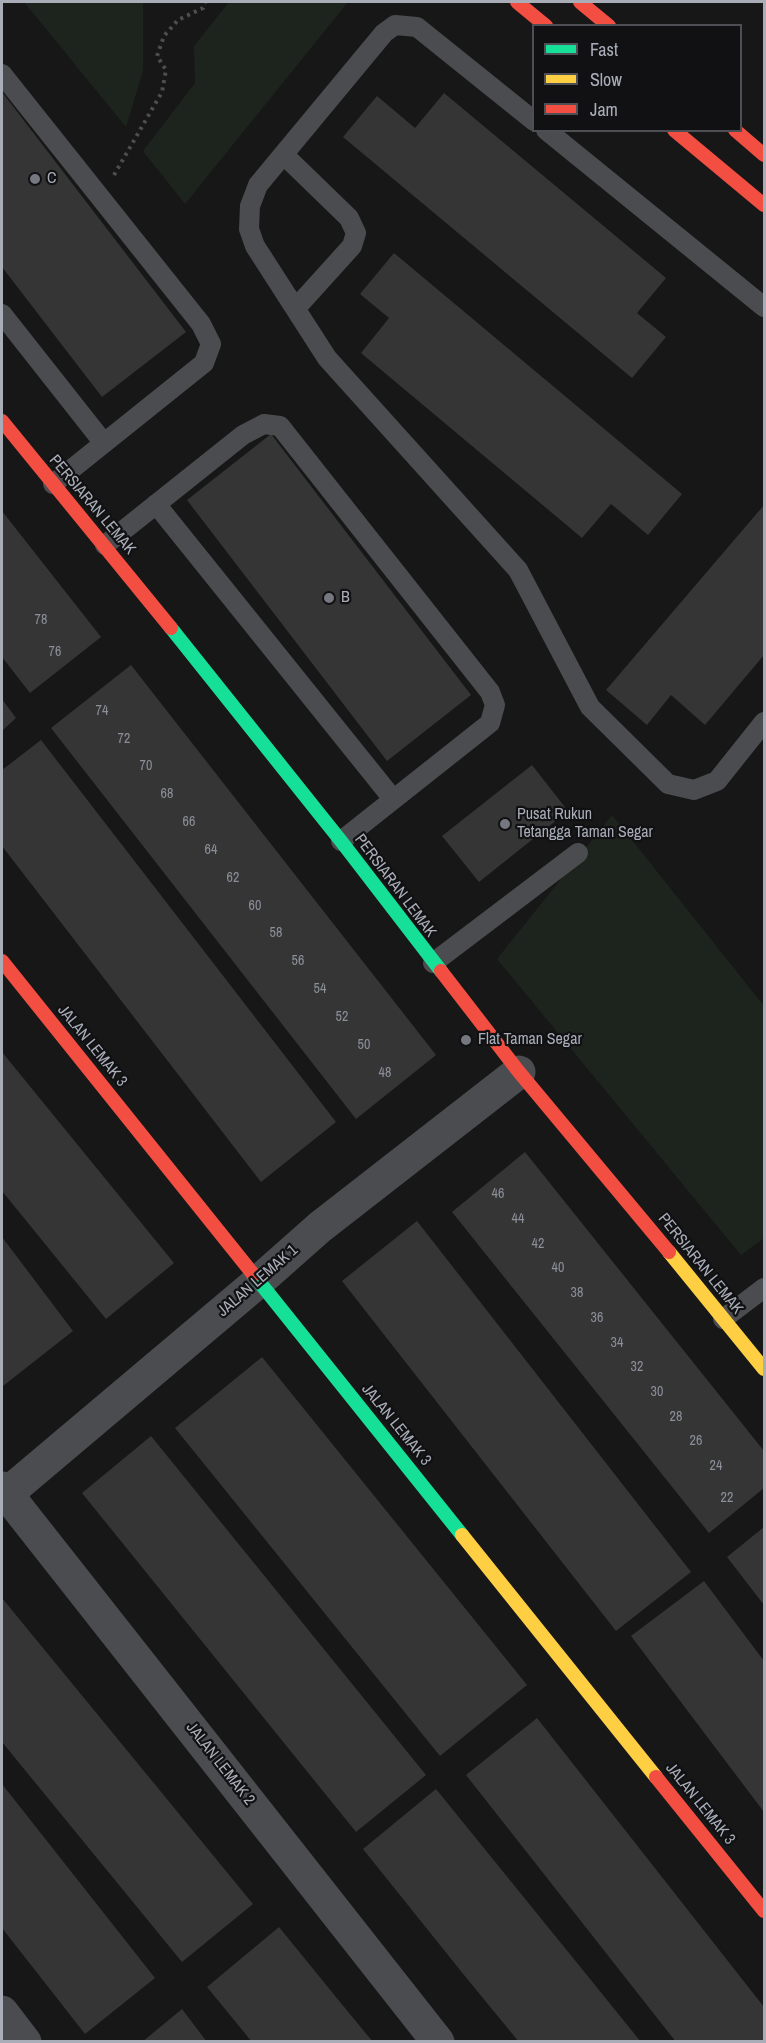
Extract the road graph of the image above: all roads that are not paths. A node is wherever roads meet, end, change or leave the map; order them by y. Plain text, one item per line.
1 (517, 2) edge
2 (580, 2) edge
3 (544, 24) edge
4 (607, 24) edge
5 (2, 74) edge
6 (532, 119) edge
7 (549, 132) edge
8 (676, 132) edge
9 (737, 132) edge
10 (284, 155) junction
11 (765, 155) edge
12 (765, 206) edge
13 (763, 302) edge
14 (296, 308) junction
15 (2, 314) edge
16 (2, 421) edge
17 (103, 442) junction
18 (53, 484) junction
19 (156, 504) junction
20 (105, 545) junction
21 (765, 722) edge
22 (393, 799) junction
23 (341, 841) junction
24 (578, 853) dead end
25 (2, 961) edge
26 (433, 963) junction
27 (519, 1072) junction
28 (259, 1281) junction
29 (765, 1288) edge
30 (723, 1318) junction
31 (765, 1369) edge
32 (3, 1493) edge
33 (765, 1911) edge
34 (2, 2012) edge
35 (25, 2042) edge
36 (438, 2042) edge

1 - 3 street
2 - 4 street
5 - 17 lane
6 - 10 lane
7 - 13 lane
8 - 12 street
9 - 11 street
10 - 14 lane
10 - 14 lane
14 - 21 lane
15 - 17 lane
16 - 18 street, PERSIARAN LEMAK
17 - 18 lane
18 - 20 street, PERSIARAN LEMAK
19 - 20 lane
19 - 22 lane
19 - 22 lane
20 - 23 street, PERSIARAN LEMAK
22 - 23 lane
23 - 26 street, PERSIARAN LEMAK
24 - 26 lane
25 - 28 street, JALAN LEMAK 3
26 - 27 street, PERSIARAN LEMAK
27 - 28 street, JALAN LEMAK 1
27 - 30 street, PERSIARAN LEMAK
28 - 32 street, JALAN LEMAK 1
28 - 33 street, JALAN LEMAK 3
29 - 30 lane
30 - 31 street, PERSIARAN LEMAK
32 - 36 street, JALAN LEMAK 2
34 - 35 street

